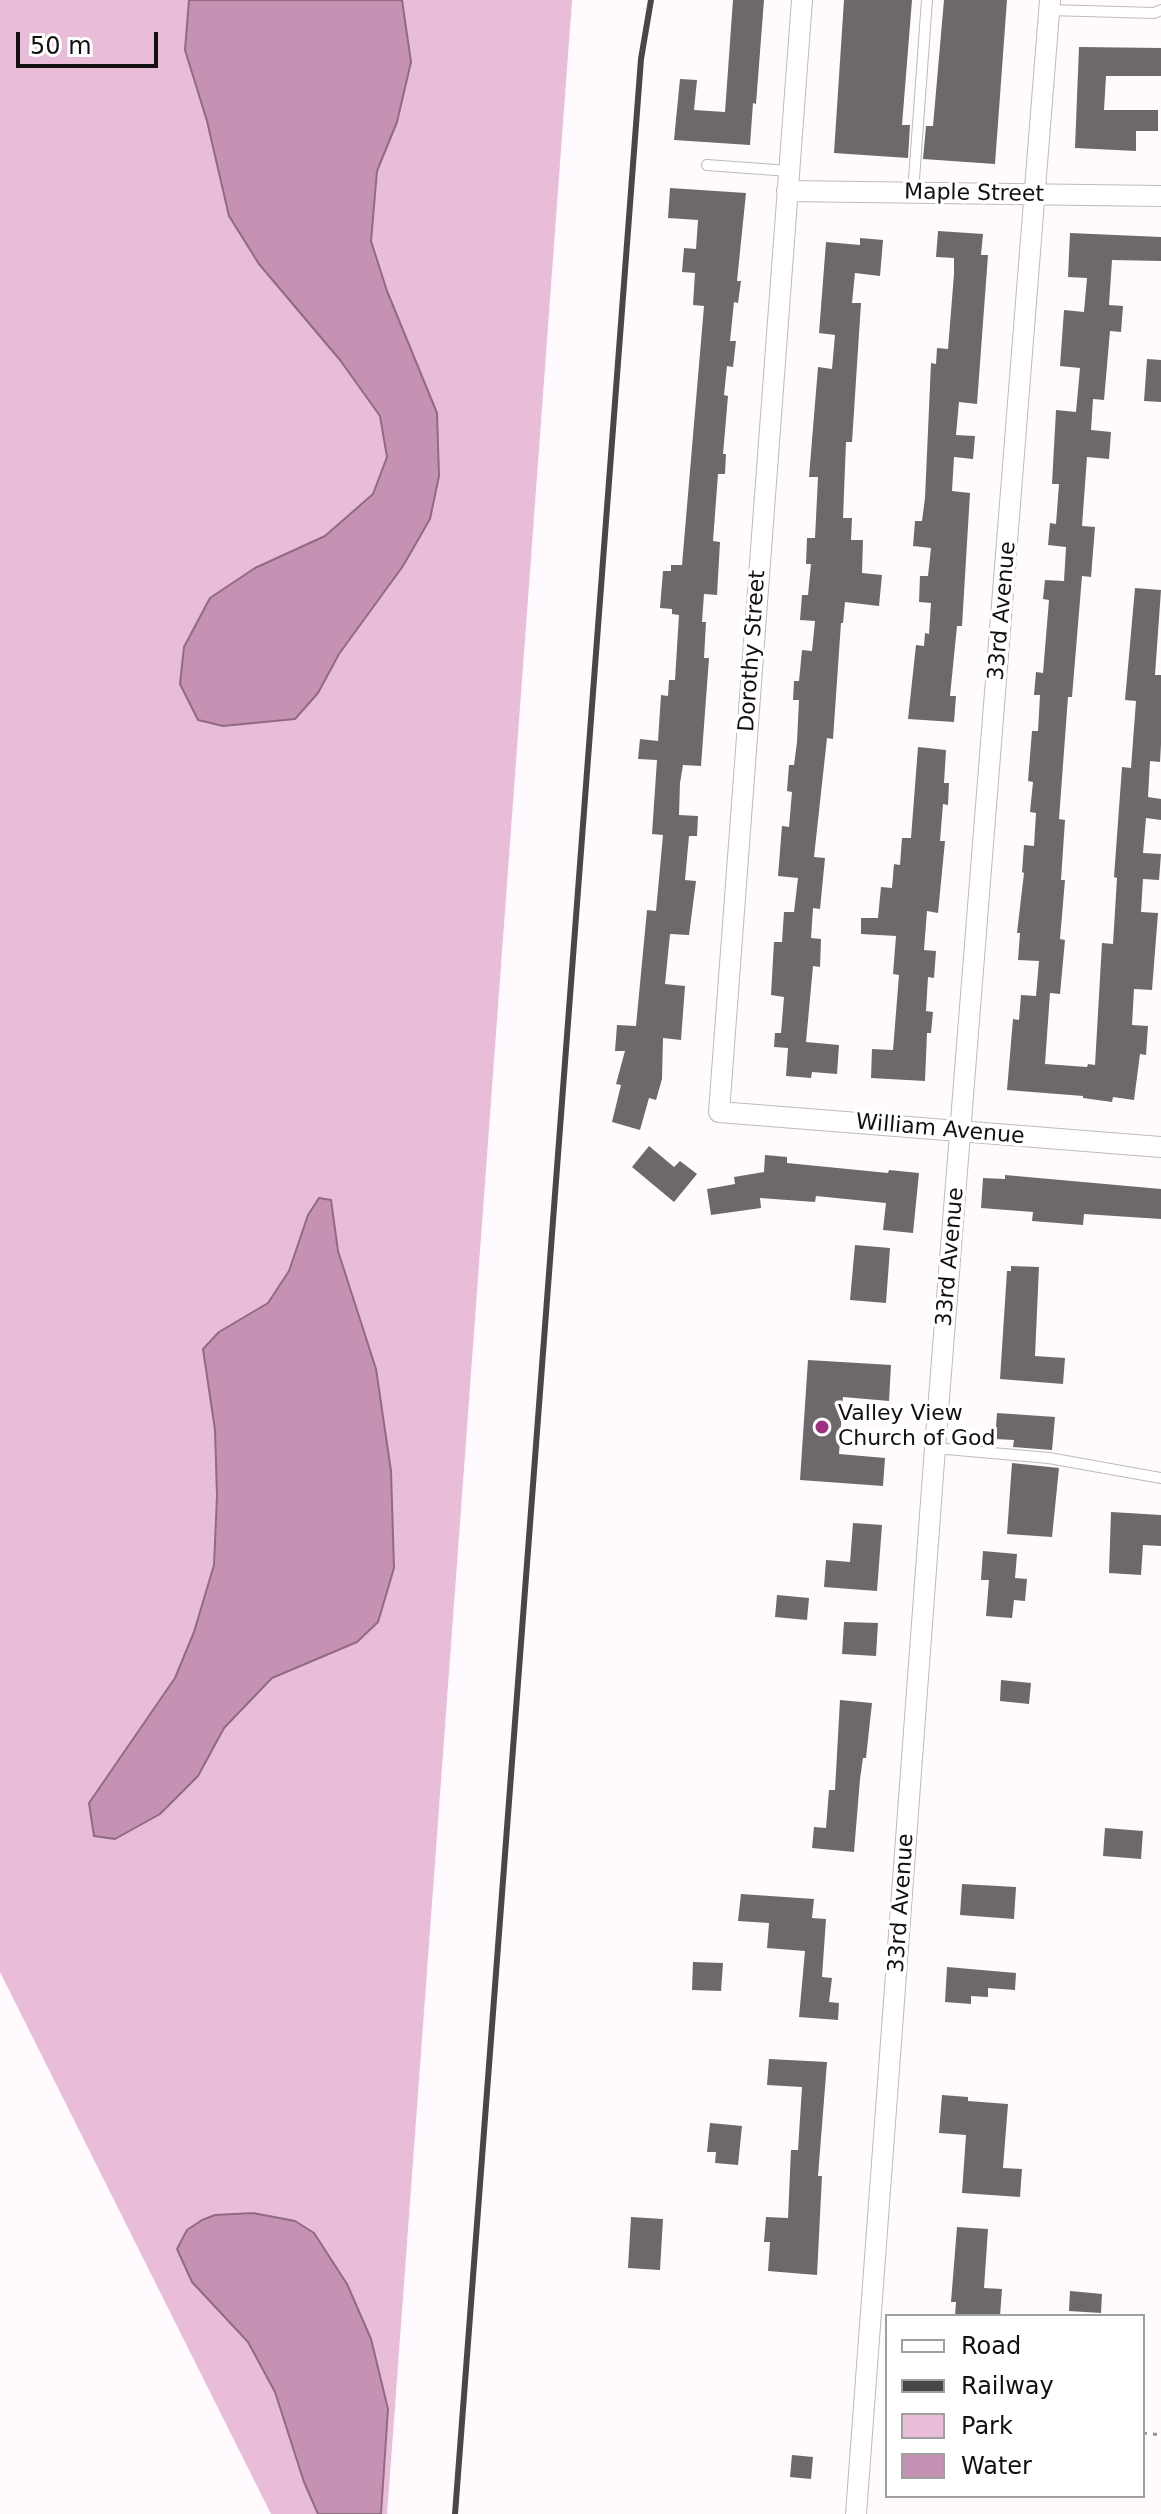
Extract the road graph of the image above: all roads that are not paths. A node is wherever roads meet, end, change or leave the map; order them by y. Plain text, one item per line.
1 (802, 0) edge
2 (927, 0) edge
3 (1049, 5) edge
4 (1161, 10) edge
5 (707, 165) dead end
6 (788, 181) junction
7 (913, 193) junction
8 (1036, 195) junction
9 (1161, 196) edge
10 (719, 1112) joint
11 (962, 1133) junction
12 (1161, 1147) edge
13 (935, 1448) junction
14 (1161, 1478) edge
15 (856, 2514) edge

1 - 6 street, Dorothy Street
2 - 7 lane
3 - 4 lane
3 - 8 street, 33rd Avenue
5 - 6 lane
6 - 7 street, Maple Street
6 - 10 street, Dorothy Street
7 - 8 street, Maple Street
8 - 9 street, Maple Street
8 - 11 street, 33rd Avenue
10 - 11 street, William Avenue
11 - 12 street, William Avenue
11 - 13 street, 33rd Avenue
13 - 14 lane
13 - 15 street, 33rd Avenue

